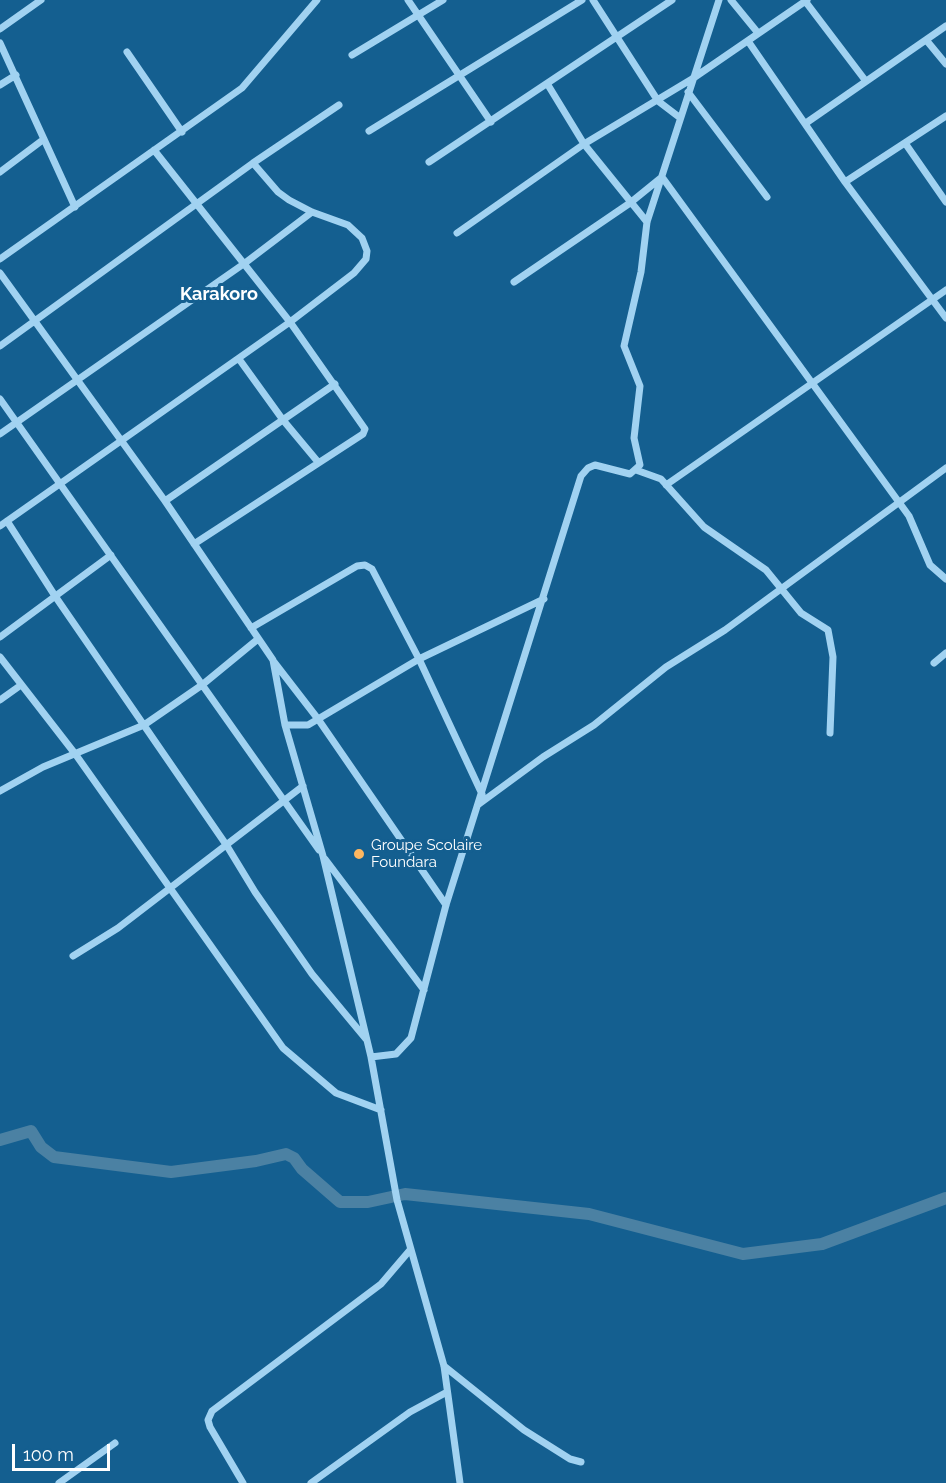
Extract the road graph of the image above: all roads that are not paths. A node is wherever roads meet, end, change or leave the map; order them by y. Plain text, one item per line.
1 (41, 0) edge
2 (317, 0) edge
3 (408, 0) edge
4 (443, 0) edge
5 (582, 0) edge
6 (593, 0) edge
7 (672, 0) edge
8 (719, 0) edge
9 (731, 0) edge
10 (806, 1) edge
11 (418, 16) junction
12 (946, 26) edge
13 (0, 28) edge
14 (759, 33) junction
15 (617, 38) junction
16 (748, 41) junction
17 (927, 41) junction
18 (0, 43) edge
19 (127, 52) dead end
20 (352, 56) dead end
21 (946, 64) edge
22 (16, 75) junction
23 (459, 76) junction
24 (692, 79) junction
25 (865, 80) junction
26 (0, 85) edge
27 (548, 85) junction
28 (687, 92) junction
29 (658, 101) junction
30 (339, 105) dead end
31 (946, 116) edge
32 (679, 117) junction
33 (491, 122) junction
34 (806, 123) junction
35 (369, 131) dead end
36 (182, 132) junction
37 (44, 139) junction
38 (904, 143) junction
39 (584, 144) junction
40 (154, 150) junction
41 (429, 162) dead end
42 (252, 163) junction
43 (0, 172) edge
44 (662, 177) junction
45 (845, 182) junction
46 (767, 197) dead end
47 (198, 202) junction
48 (946, 202) edge
49 (630, 203) junction
50 (75, 207) junction
51 (312, 213) junction
52 (647, 222) junction
53 (457, 233) dead end
54 (0, 259) edge
55 (244, 263) junction
56 (0, 273) edge
57 (514, 282) dead end
58 (946, 290) edge
59 (932, 300) junction
60 (946, 318) edge
61 (34, 320) junction
62 (290, 322) junction
63 (0, 346) edge
64 (238, 358) junction
65 (78, 379) junction
66 (335, 384) junction
67 (813, 385) junction
68 (0, 399) edge
69 (283, 420) junction
70 (16, 423) junction
71 (0, 434) edge
72 (122, 443) junction
73 (318, 462) junction
74 (946, 468) edge
75 (636, 470) junction
76 (61, 484) junction
77 (666, 485) junction
78 (165, 501) junction
79 (897, 502) junction
80 (7, 521) junction
81 (0, 526) edge
82 (194, 544) junction
83 (111, 555) junction
84 (946, 579) edge
85 (782, 586) junction
86 (55, 596) junction
87 (544, 600) junction
88 (251, 628) junction
89 (0, 637) edge
90 (258, 639) junction
91 (946, 653) edge
92 (0, 657) edge
93 (419, 659) junction
94 (273, 660) junction
95 (933, 663) dead end
96 (21, 685) junction
97 (202, 685) junction
98 (0, 700) edge
99 (318, 719) junction
100 (144, 725) junction
101 (285, 725) junction
102 (830, 733) dead end
103 (76, 755) junction
104 (303, 786) junction
105 (0, 791) edge
106 (482, 794) junction
107 (284, 801) junction
108 (479, 804) junction
109 (227, 846) junction
110 (323, 856) junction
111 (169, 888) junction
112 (446, 905) junction
113 (73, 956) dead end
114 (424, 990) junction
115 (368, 1041) junction
116 (371, 1057) junction
117 (381, 1110) junction
118 (410, 1250) junction
119 (444, 1366) junction
120 (447, 1392) junction
121 (116, 1443) dead end
122 (581, 1462) dead end
123 (59, 1483) edge
124 (243, 1483) edge
125 (311, 1483) edge
126 (459, 1483) edge

1 - 13 street
2 - 36 street
3 - 11 street
4 - 11 street
5 - 23 street
6 - 15 street
7 - 15 street
8 - 24 street
9 - 14 street
10 - 14 street
10 - 25 street
11 - 20 street
11 - 23 street
12 - 17 street
14 - 16 street
15 - 27 street
15 - 29 street
16 - 24 street
16 - 34 street
17 - 21 street
17 - 25 street
18 - 22 street
19 - 36 street
22 - 26 street
22 - 37 street
23 - 33 street
23 - 35 street
24 - 28 street
24 - 29 street
25 - 34 street
27 - 33 street
27 - 39 street
28 - 32 street
28 - 46 street
29 - 32 street
29 - 39 street
30 - 42 street
31 - 38 street
32 - 44 street
33 - 41 street
34 - 45 street
36 - 40 street
37 - 43 street
37 - 50 street
38 - 45 street
38 - 48 street
39 - 49 street
39 - 53 street
40 - 47 street
40 - 50 street
42 - 47 street
42 - 51 street
44 - 49 street
44 - 52 street
44 - 67 street
45 - 59 street
47 - 55 street
47 - 61 street
49 - 52 street
49 - 57 street
50 - 54 street
51 - 55 street
51 - 62 street
52 - 75 street
55 - 62 street
55 - 65 street
56 - 61 street
58 - 59 street
59 - 60 street
59 - 67 street
61 - 63 street
61 - 65 street
62 - 64 street
62 - 66 street
64 - 69 street
64 - 72 street
65 - 70 street
65 - 72 street
66 - 69 street
66 - 73 street
67 - 77 street
67 - 79 street
68 - 70 street
69 - 73 street
69 - 78 street
70 - 71 street
70 - 76 street
72 - 76 street
72 - 78 street
73 - 82 street
74 - 79 street
75 - 77 street
75 - 87 street
76 - 80 street
76 - 83 street
77 - 85 street
78 - 82 street
79 - 84 street
79 - 85 street
80 - 81 street
80 - 86 street
82 - 88 street
83 - 86 street
83 - 97 street
85 - 102 street
85 - 108 street
86 - 89 street
86 - 100 street
87 - 93 street
87 - 106 street
88 - 90 street
88 - 93 street
90 - 94 street
90 - 97 street
91 - 95 street
92 - 96 street
93 - 99 street
93 - 106 street
94 - 99 street
94 - 101 street
96 - 98 street
96 - 103 street
97 - 100 street
97 - 107 street
99 - 101 street
99 - 112 street
100 - 103 street
100 - 109 street
101 - 104 street
103 - 105 street
103 - 111 street
104 - 107 street
104 - 110 street
106 - 108 street
107 - 109 street
107 - 110 street
108 - 112 street
109 - 111 street
109 - 115 street
110 - 114 street
110 - 115 street
111 - 113 street
111 - 117 street
112 - 114 street
114 - 116 street
115 - 116 street
116 - 117 street
117 - 118 street
118 - 119 street
118 - 124 street
119 - 120 street
119 - 122 street
120 - 125 street
120 - 126 street
121 - 123 street

